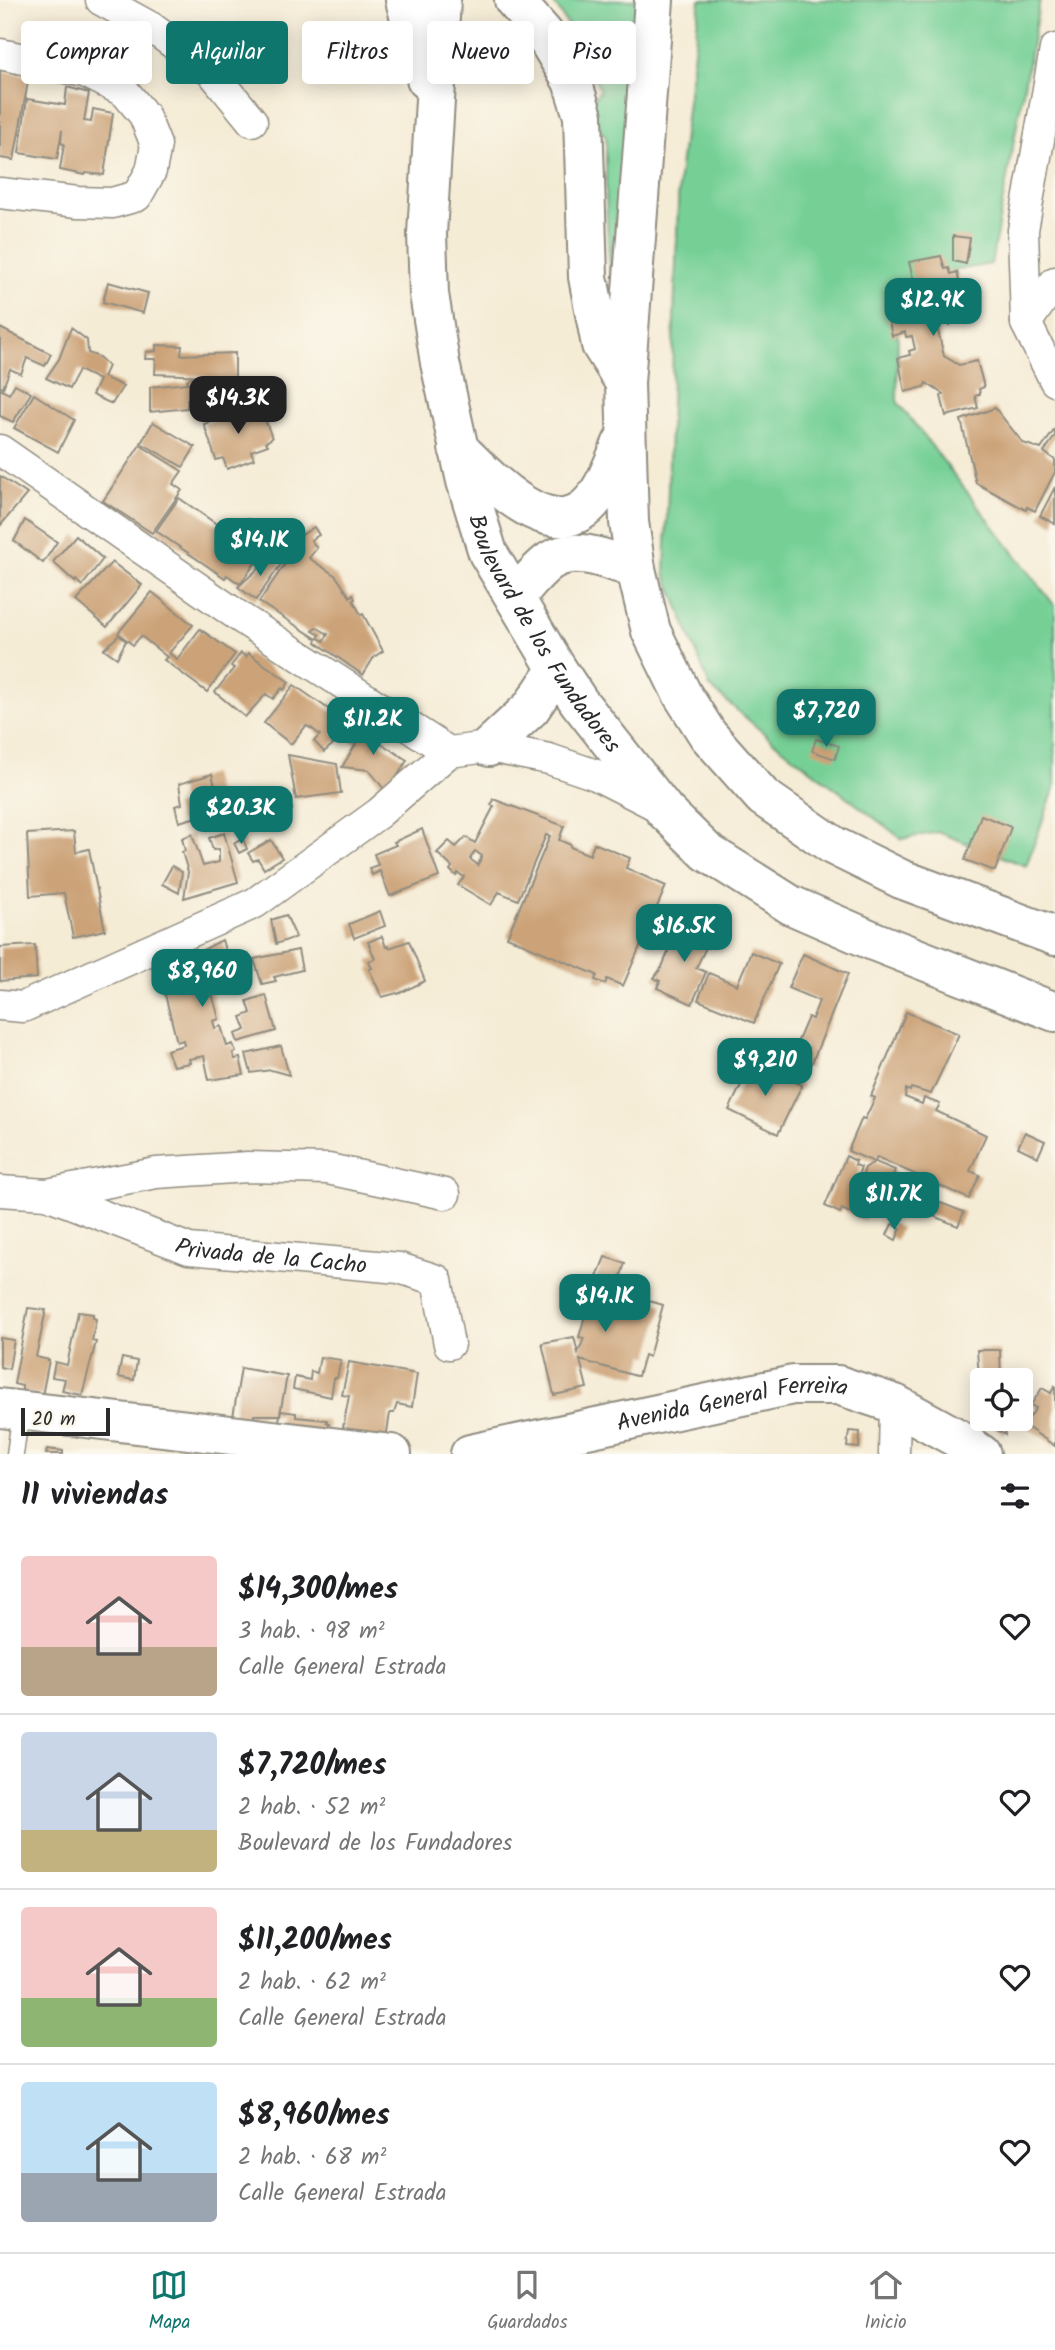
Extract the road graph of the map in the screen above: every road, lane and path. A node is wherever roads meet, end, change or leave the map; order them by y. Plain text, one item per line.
1 (101, 0) edge
2 (405, 0) edge
3 (441, 0) edge
4 (514, 0) edge
5 (654, 0) edge
6 (1055, 49) edge
7 (0, 54) edge
8 (436, 119) junction
9 (252, 121) dead end
10 (0, 193) edge
11 (1055, 282) edge
12 (1026, 323) junction
13 (1055, 382) edge
14 (625, 383) junction
15 (626, 433) junction
16 (458, 448) junction
17 (0, 450) edge
18 (636, 569) junction
19 (515, 597) junction
20 (557, 669) junction
21 (489, 747) junction
22 (449, 752) junction
23 (665, 811) junction
24 (1055, 936) edge
25 (0, 1005) edge
26 (1055, 1012) edge
27 (0, 1191) edge
28 (445, 1194) dead end
29 (47, 1195) junction
30 (449, 1344) dead end
31 (895, 1404) junction
32 (11, 1410) edge
33 (15, 1454) edge
34 (392, 1454) edge
35 (470, 1454) edge
36 (894, 1454) edge
37 (981, 1454) edge

1 - 9 street
2 - 8 main road
3 - 8 main road, Boulevard de los Fundadores
4 - 14 main road
5 - 14 main road
6 - 12 street
7 - 10 street
8 - 16 main road, Boulevard de los Fundadores
11 - 12 street
12 - 13 street
14 - 15 main road
15 - 16 main road
15 - 18 main road
16 - 19 main road, Boulevard de los Fundadores
17 - 22 street
18 - 19 main road
18 - 24 main road
19 - 20 main road, Boulevard de los Fundadores
20 - 21 main road
20 - 23 main road, Boulevard de los Fundadores
21 - 22 street
21 - 23 street
22 - 25 street
23 - 26 main road, Boulevard de los Fundadores
27 - 29 street, Privada de la Cacho
28 - 29 street, Privada de la Cacho
29 - 30 street, Privada de la Cacho
31 - 35 main road, Avenida General Ferreira
31 - 36 street
31 - 37 main road, Avenida General Ferreira
32 - 33 lane
32 - 34 main road

